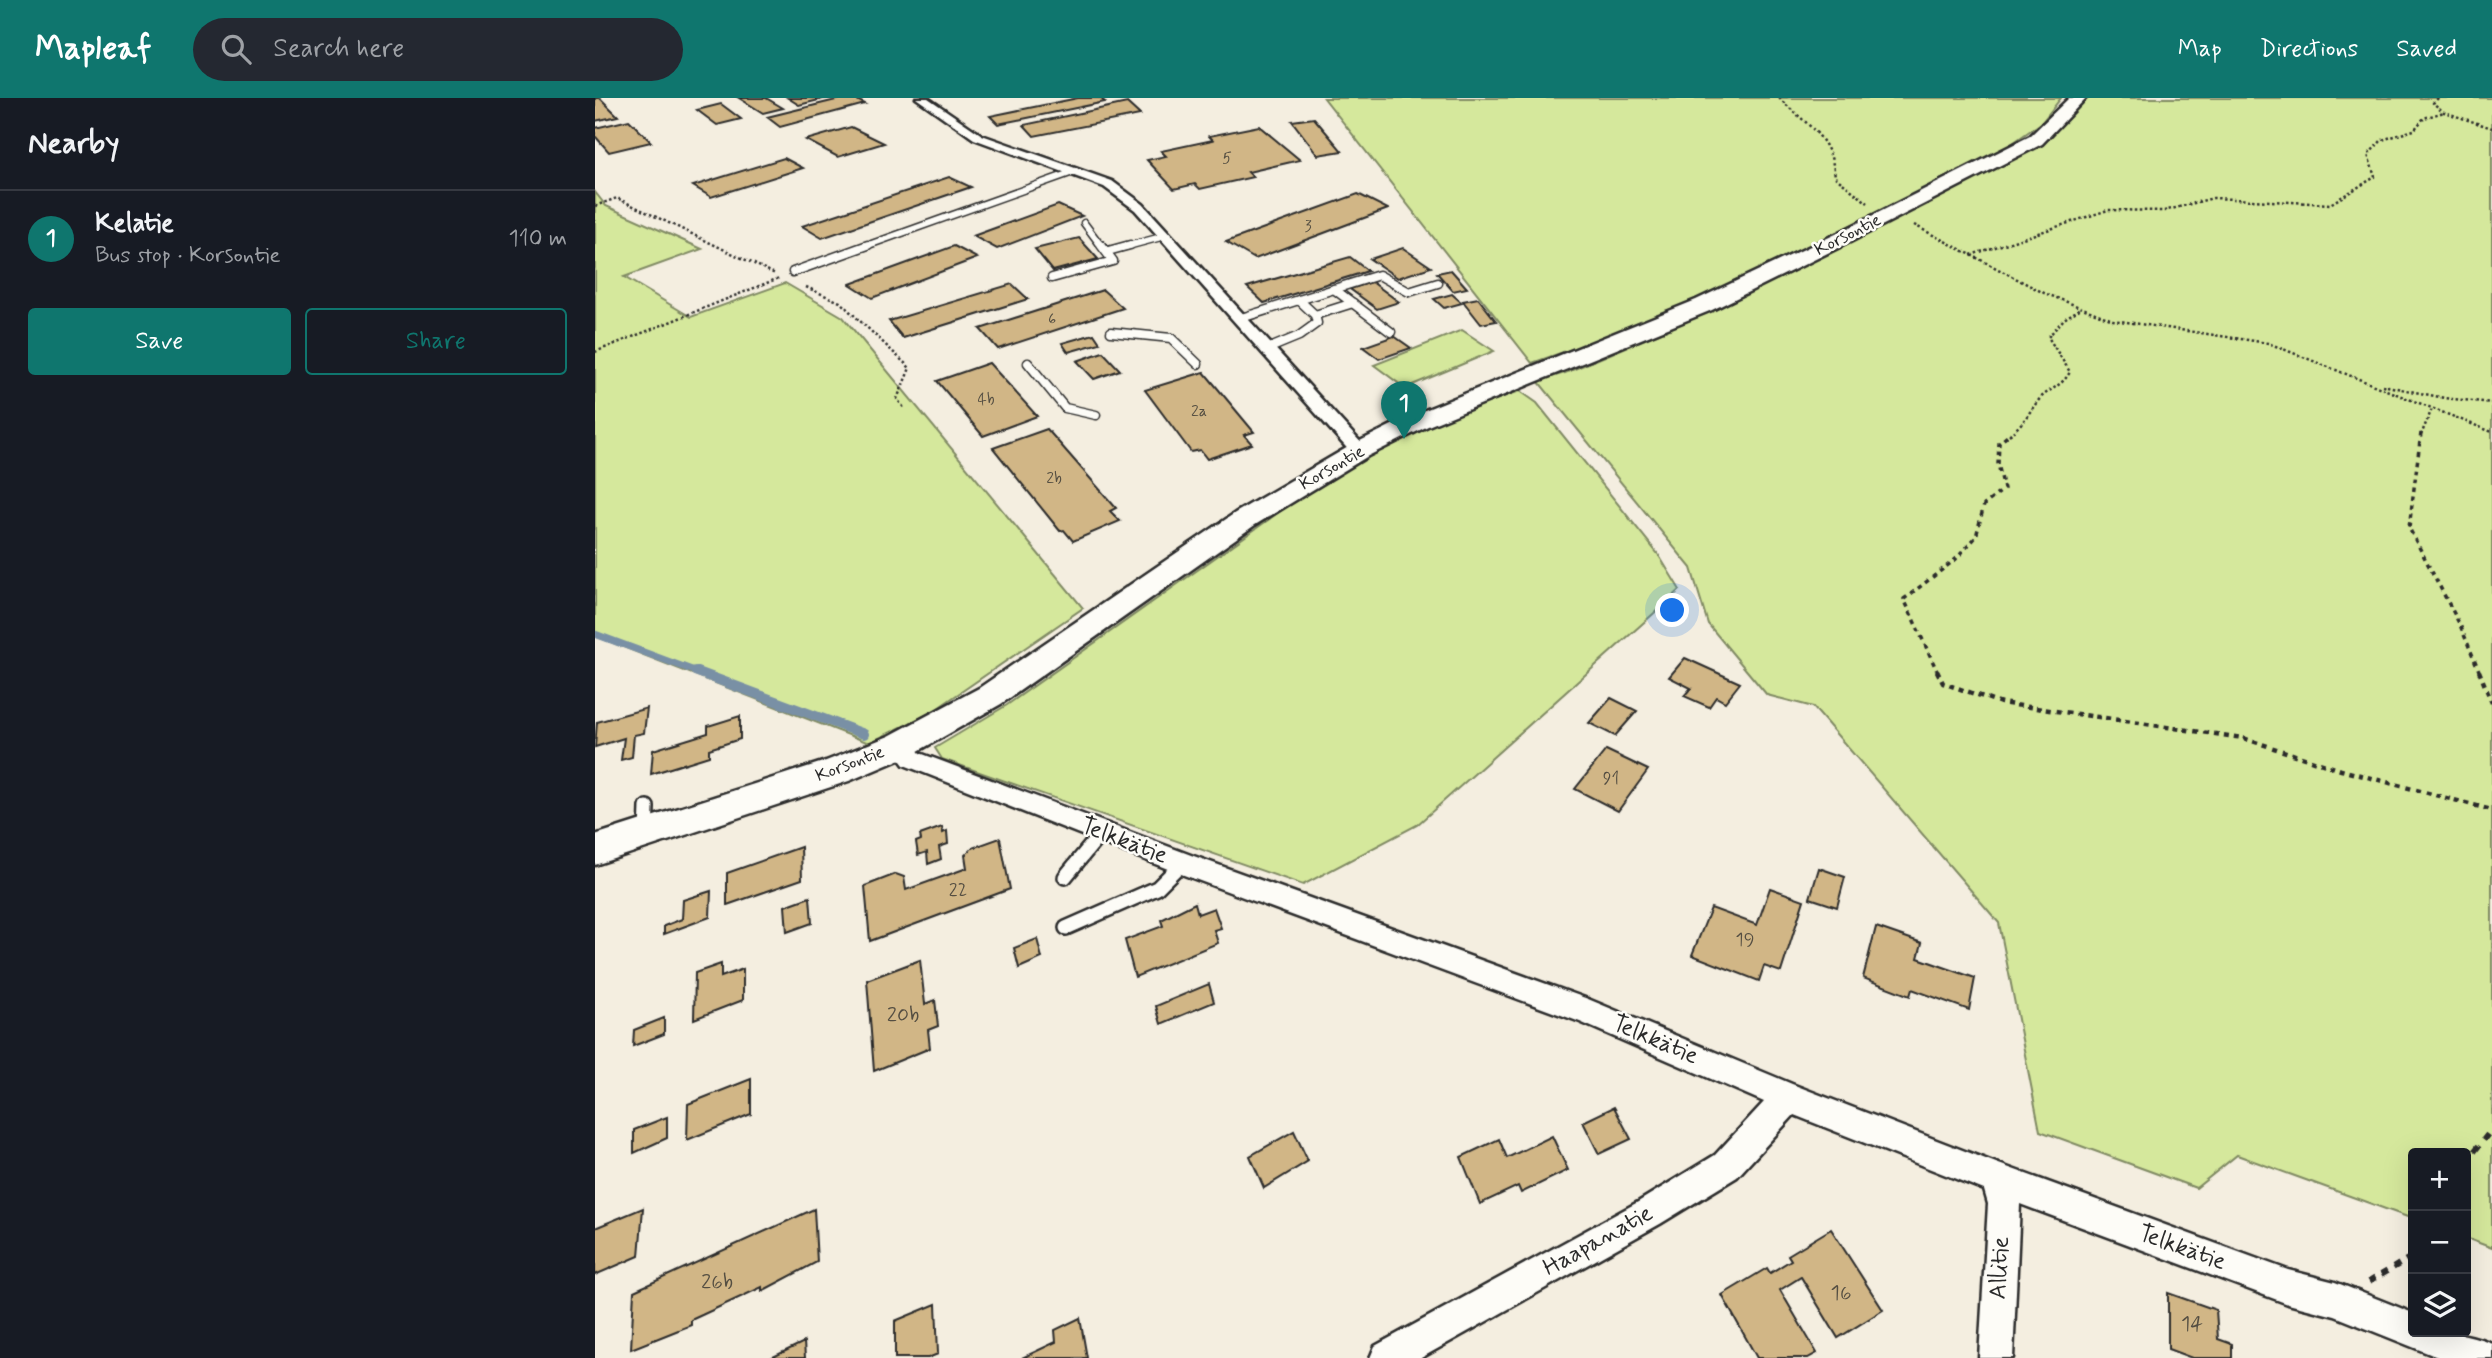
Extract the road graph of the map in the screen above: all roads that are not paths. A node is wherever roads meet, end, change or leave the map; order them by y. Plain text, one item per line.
1 (921, 98) edge
2 (2078, 98) edge
3 (1076, 171) junction
4 (1084, 223) dead end
5 (1165, 236) junction
6 (1108, 251) junction
7 (793, 272) road end
8 (1052, 278) dead end
9 (1438, 283) dead end
10 (1334, 289) junction
11 (1299, 300) junction
12 (1353, 303) junction
13 (1315, 315) junction
14 (1238, 318) junction
15 (1111, 332) dead end
16 (1391, 332) dead end
17 (1265, 350) junction
18 (1028, 363) dead end
19 (1198, 364) dead end
20 (1096, 415) dead end
21 (1359, 451) junction
22 (901, 745) junction
23 (1102, 832) junction
24 (595, 850) edge
25 (1182, 863) junction
26 (1066, 877) dead end
27 (1066, 928) dead end
28 (1789, 1098) junction
29 (1996, 1179) junction
30 (2335, 1299) joint
31 (2408, 1328) edge
32 (2431, 1337) edge
33 (1387, 1358) edge
34 (1996, 1358) edge
35 (2485, 1358) edge

1 - 3 street
2 - 21 main road, Korsontie
3 - 5 street
3 - 7 lane
4 - 6 lane
5 - 6 lane
5 - 14 street
6 - 8 lane
9 - 10 lane
10 - 11 lane
10 - 12 lane
11 - 13 lane
11 - 14 lane
12 - 13 lane
12 - 16 lane
13 - 17 lane
14 - 17 street
15 - 19 lane
17 - 21 street
18 - 20 lane
21 - 22 main road, Korsontie
22 - 23 street, Telkkätie
22 - 24 main road, Korsontie
23 - 25 street, Telkkätie
23 - 26 lane
25 - 27 lane
25 - 28 street, Telkkätie
28 - 29 street, Telkkätie
28 - 33 street, Haapanatie
29 - 30 street, Telkkätie
29 - 34 street, Allitie
30 - 31 street, Telkkätie
32 - 35 street, Telkkätie

